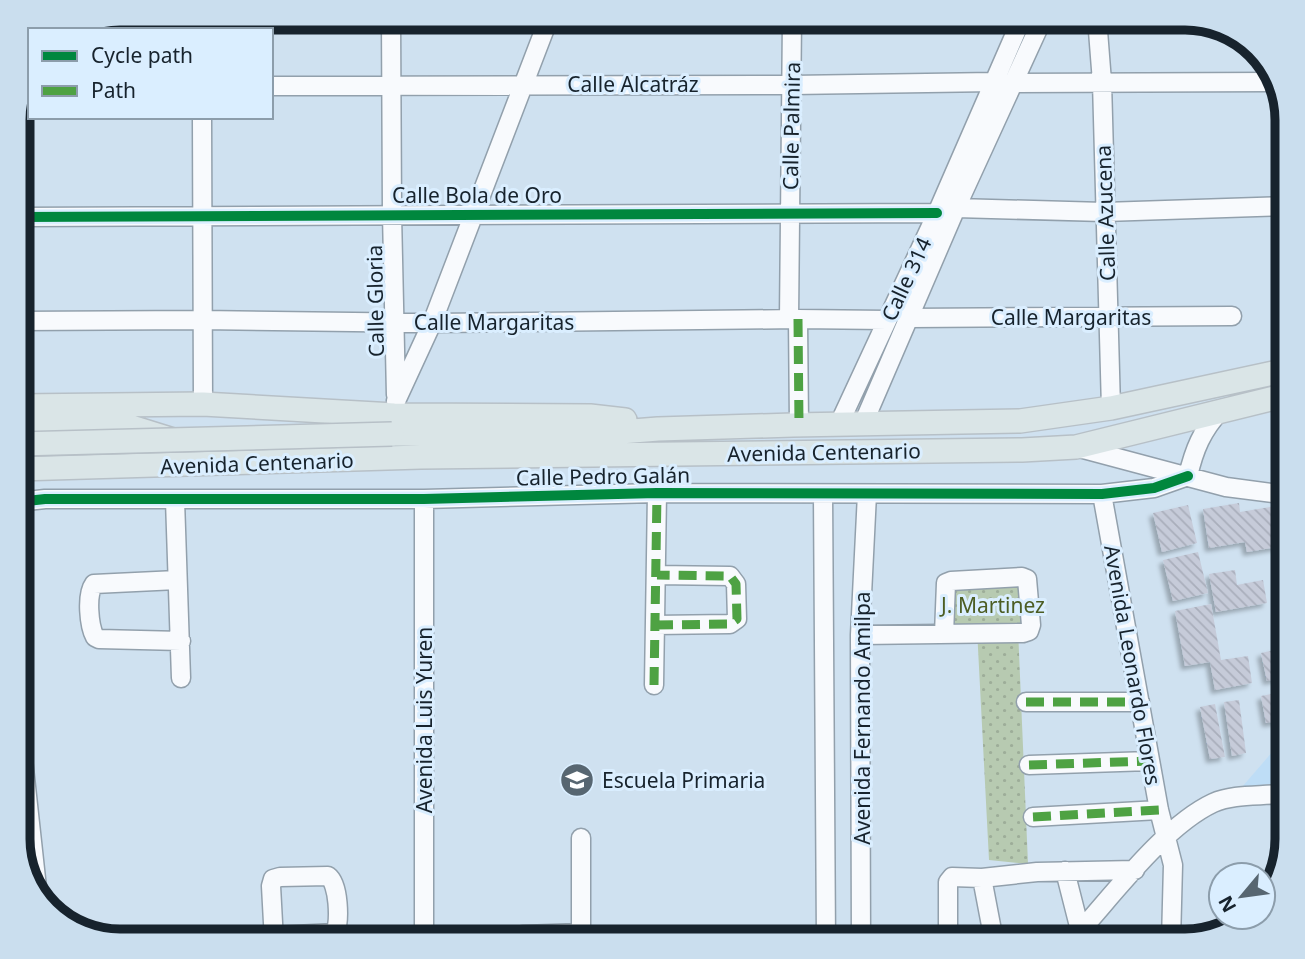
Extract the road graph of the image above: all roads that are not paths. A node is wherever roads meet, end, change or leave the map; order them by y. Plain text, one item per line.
1 (391, 30) edge
2 (544, 30) edge
3 (792, 30) edge
4 (1017, 30) edge
5 (1037, 30) edge
6 (1098, 30) edge
7 (994, 82) junction
8 (1102, 82) junction
9 (1267, 82) edge
10 (1013, 83) junction
11 (522, 84) junction
12 (792, 85) junction
13 (273, 86) edge
14 (392, 86) junction
15 (202, 119) edge
16 (1275, 206) edge
17 (956, 208) junction
18 (1104, 212) junction
19 (937, 213) junction
20 (392, 214) junction
21 (790, 214) junction
22 (202, 215) junction
23 (472, 215) junction
24 (30, 217) edge
25 (1232, 316) dead end
26 (1109, 317) junction
27 (910, 318) junction
28 (794, 319) junction
29 (202, 320) junction
30 (887, 320) junction
31 (30, 321) edge
32 (394, 321) junction
33 (432, 323) junction
34 (1275, 373) edge
35 (1275, 398) edge
36 (203, 404) junction
37 (30, 406) edge
38 (1111, 408) junction
39 (1222, 410) junction
40 (394, 417) junction
41 (839, 424) junction
42 (863, 424) junction
43 (30, 425) edge
44 (799, 425) junction
45 (30, 443) edge
46 (1076, 447) junction
47 (1123, 459) junction
48 (211, 464) junction
49 (30, 470) edge
50 (1188, 476) junction
51 (1122, 492) junction
52 (657, 493) junction
53 (823, 494) junction
54 (867, 494) junction
55 (1102, 494) junction
56 (1275, 498) edge
57 (424, 499) junction
58 (30, 500) edge
59 (175, 500) junction
60 (657, 575) junction
61 (177, 580) junction
62 (655, 625) junction
63 (944, 634) junction
64 (860, 635) junction
65 (181, 641) junction
66 (181, 678) dead end
67 (654, 685) dead end
68 (1026, 702) dead end
69 (1140, 702) junction
70 (1150, 761) junction
71 (1029, 765) dead end
72 (1275, 794) edge
73 (1159, 810) junction
74 (1032, 817) dead end
75 (30, 823) edge
76 (1165, 836) junction
77 (581, 838) dead end
78 (35, 868) edge
79 (1135, 870) junction
80 (1065, 871) junction
81 (982, 878) junction
82 (273, 929) edge
83 (337, 929) edge
84 (424, 929) edge
85 (581, 929) edge
86 (826, 929) edge
87 (861, 929) edge
88 (948, 929) edge
89 (992, 929) edge
90 (1080, 929) edge
91 (1088, 929) edge
92 (1171, 929) edge

1 - 14 street, Calle Gloria
2 - 11 street
3 - 12 street, Calle Palmira
4 - 7 street, Calle 314
5 - 10 street
6 - 8 street, Calle Azucena
7 - 12 street, Calle Alcatráz
7 - 19 street, Calle 314
8 - 9 street
8 - 10 street
8 - 18 street, Calle Azucena
10 - 17 street
11 - 12 street, Calle Alcatráz
11 - 14 street, Calle Alcatráz
11 - 23 street
12 - 21 street, Calle Palmira
13 - 14 street, Calle Alcatráz
14 - 20 street, Calle Gloria
15 - 22 street
16 - 18 street
17 - 18 street
17 - 27 street
18 - 26 street, Calle Azucena
19 - 21 street, Calle Bola de Oro
19 - 30 street, Calle 314
20 - 22 street, Calle Bola de Oro
20 - 23 street, Calle Bola de Oro
20 - 32 street, Calle Gloria
21 - 23 street, Calle Bola de Oro
21 - 28 street, Calle Palmira
22 - 24 street, Calle Bola de Oro
22 - 29 street
23 - 33 street
25 - 26 street, Calle Margaritas
26 - 27 street, Calle Margaritas
26 - 38 street, Calle Azucena
27 - 42 street
28 - 30 street, Calle Margaritas
28 - 33 street, Calle Margaritas
28 - 44 street, Calle Palmira
29 - 31 street, Calle Margaritas
29 - 32 street, Calle Margaritas
29 - 36 street
30 - 41 street, Calle 314
32 - 33 street, Calle Margaritas
32 - 40 street, Calle Gloria
33 - 40 street
34 - 38 main road, Avenida Centenario
35 - 39 main road, Avenida Centenario
36 - 37 main road, Avenida Centenario
36 - 40 main road, Avenida Centenario
38 - 42 main road, Avenida Centenario
39 - 46 main road, Avenida Centenario
39 - 50 street
40 - 44 main road, Avenida Centenario
40 - 45 main road, Avenida Centenario, bridge
41 - 42 main road, Avenida Centenario
41 - 44 main road, Avenida Centenario
43 - 48 main road
46 - 47 street
46 - 48 main road, Avenida Centenario
47 - 50 street
47 - 51 street
48 - 49 main road, Avenida Centenario
50 - 51 street, Calle Pedro Galán
50 - 56 street
51 - 55 street, Calle Pedro Galán
52 - 53 street, Calle Pedro Galán
52 - 57 street, Calle Pedro Galán
52 - 60 street
53 - 54 street, Calle Pedro Galán
53 - 86 street, Avenida Fernando Amilpa
54 - 55 street, Calle Pedro Galán
54 - 64 street, Avenida Fernando Amilpa
55 - 69 street, Avenida Leonardo Flores
57 - 59 street, Calle Pedro Galán
57 - 84 street, Avenida Luis Yuren
58 - 59 street, Calle Pedro Galán
59 - 61 street
60 - 62 street
60 - 62 street
61 - 65 street
61 - 65 street
62 - 67 street
63 - 63 street
63 - 64 street
64 - 87 street, Avenida Fernando Amilpa
65 - 66 street
68 - 69 street
69 - 70 street, Avenida Leonardo Flores
70 - 71 street
70 - 73 street, Avenida Leonardo Flores
72 - 76 street
73 - 74 street
73 - 76 street, Avenida Leonardo Flores
75 - 78 street
76 - 79 street
76 - 92 street, Avenida Leonardo Flores
77 - 85 street
79 - 80 street
79 - 91 street
80 - 81 street
80 - 90 street
81 - 88 street
81 - 89 street
82 - 83 street

